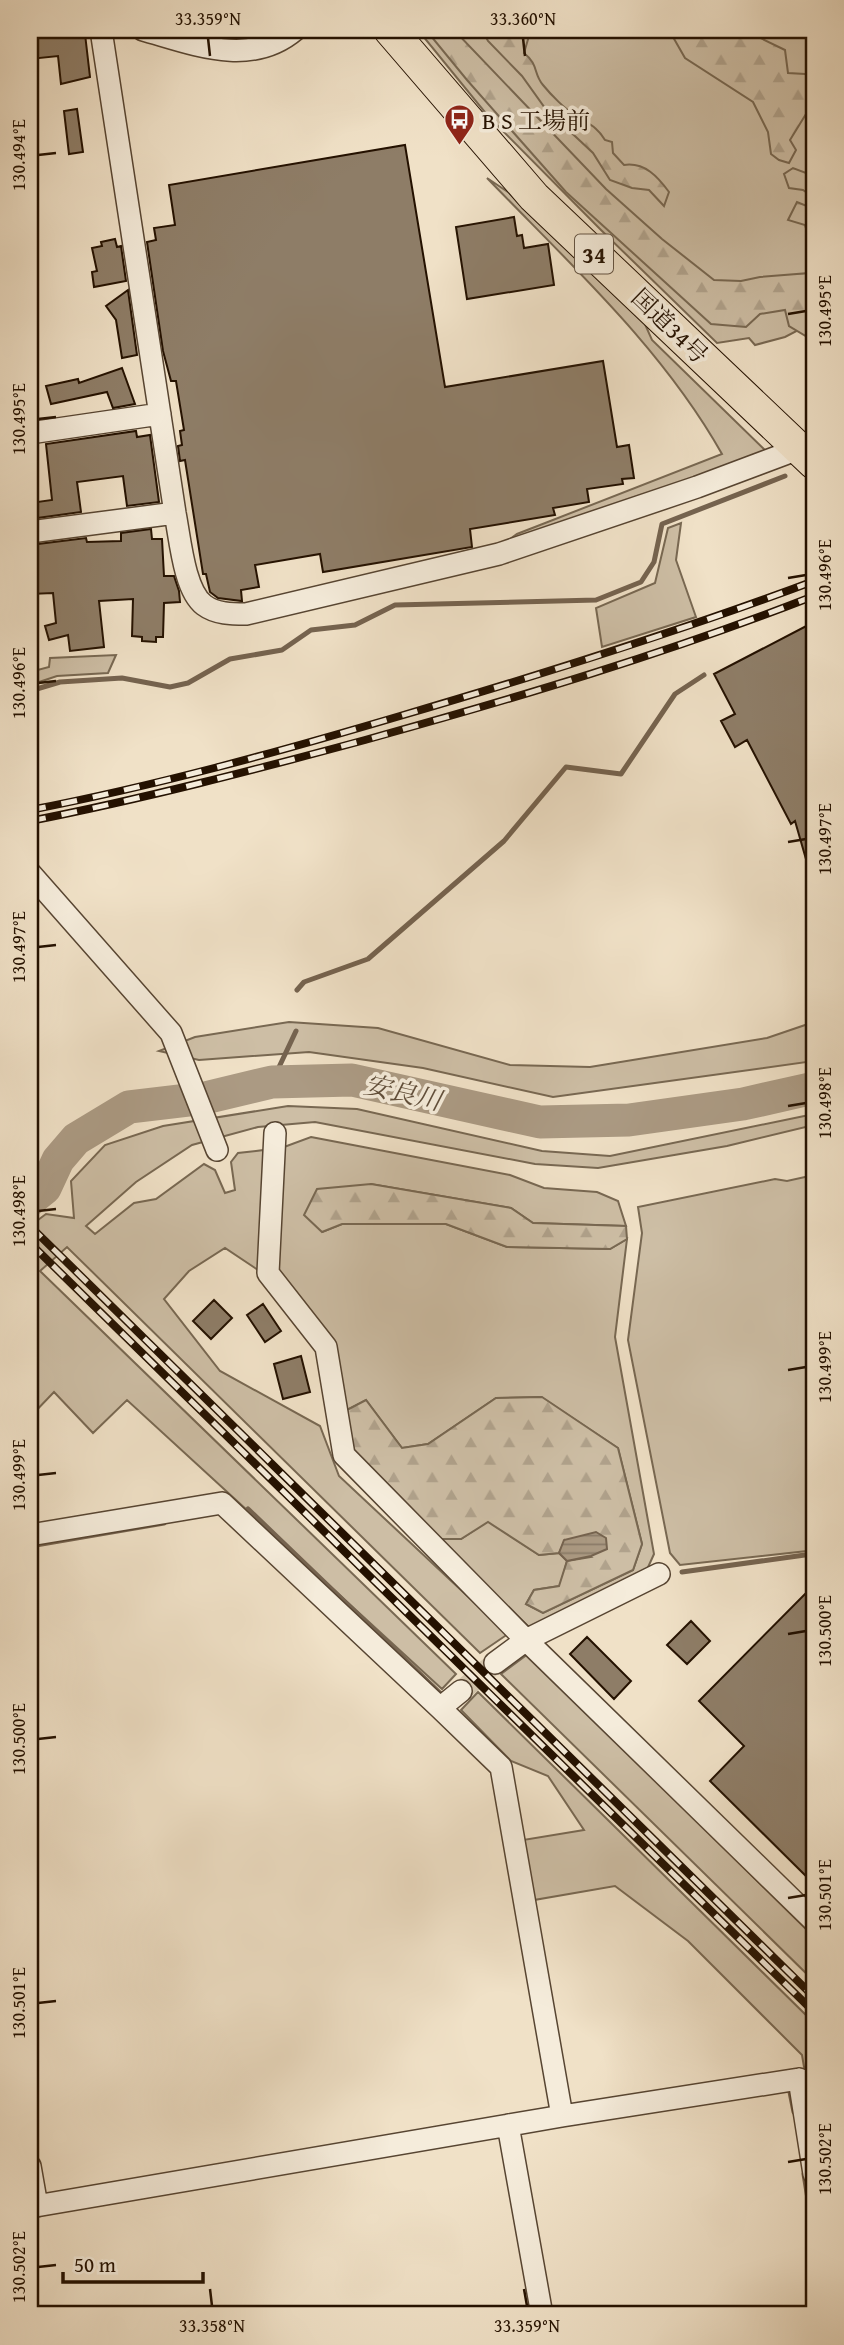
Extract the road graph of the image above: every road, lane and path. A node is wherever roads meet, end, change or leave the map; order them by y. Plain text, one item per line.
1 (101, 30) edge
2 (143, 30) edge
3 (296, 30) edge
4 (390, 30) edge
5 (160, 414) junction
6 (30, 433) edge
7 (809, 452) edge
8 (175, 513) junction
9 (30, 532) edge
10 (30, 873) edge
11 (275, 1133) dead end
12 (215, 1145) dead end
13 (30, 1535) edge
14 (659, 1574) dead end
15 (526, 1640) junction
16 (495, 1663) tunnel mouth
17 (461, 1691) tunnel mouth
18 (440, 1708) junction
19 (814, 1922) edge
20 (806, 2082) edge
21 (562, 2116) junction
22 (508, 2125) junction
23 (30, 2166) edge
24 (814, 2174) edge
25 (33, 2206) edge
26 (542, 2315) edge

1 - 5 street
2 - 3 street
4 - 7 highway, 国道34号 / 34
5 - 6 street
5 - 8 street
7 - 8 street
8 - 9 street
10 - 12 street
11 - 15 street
13 - 18 street
14 - 15 street
15 - 16 street
15 - 19 street
17 - 18 street
18 - 21 street
20 - 21 street
20 - 24 street
21 - 22 street
22 - 25 street
22 - 26 street
23 - 25 street

